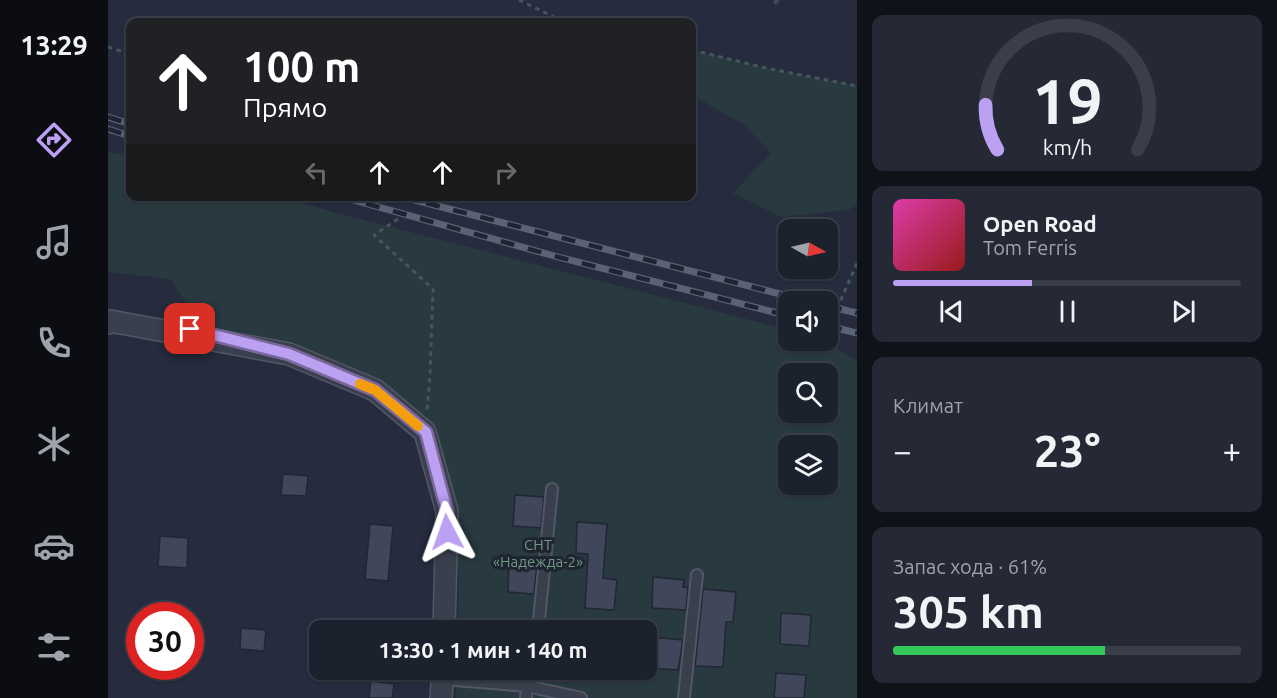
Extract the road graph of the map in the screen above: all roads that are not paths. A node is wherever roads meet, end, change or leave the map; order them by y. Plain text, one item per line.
1 (109, 322) edge
2 (552, 489) dead end
3 (697, 575) dead end
4 (445, 620) edge
5 (539, 620) edge
6 (531, 680) edge
7 (442, 683) edge
8 (527, 686) junction
9 (526, 698) edge
10 (581, 698) edge
11 (684, 698) edge

1 - 4 street
2 - 5 lane
3 - 11 lane
6 - 8 lane
7 - 8 lane
8 - 9 lane
8 - 10 lane

